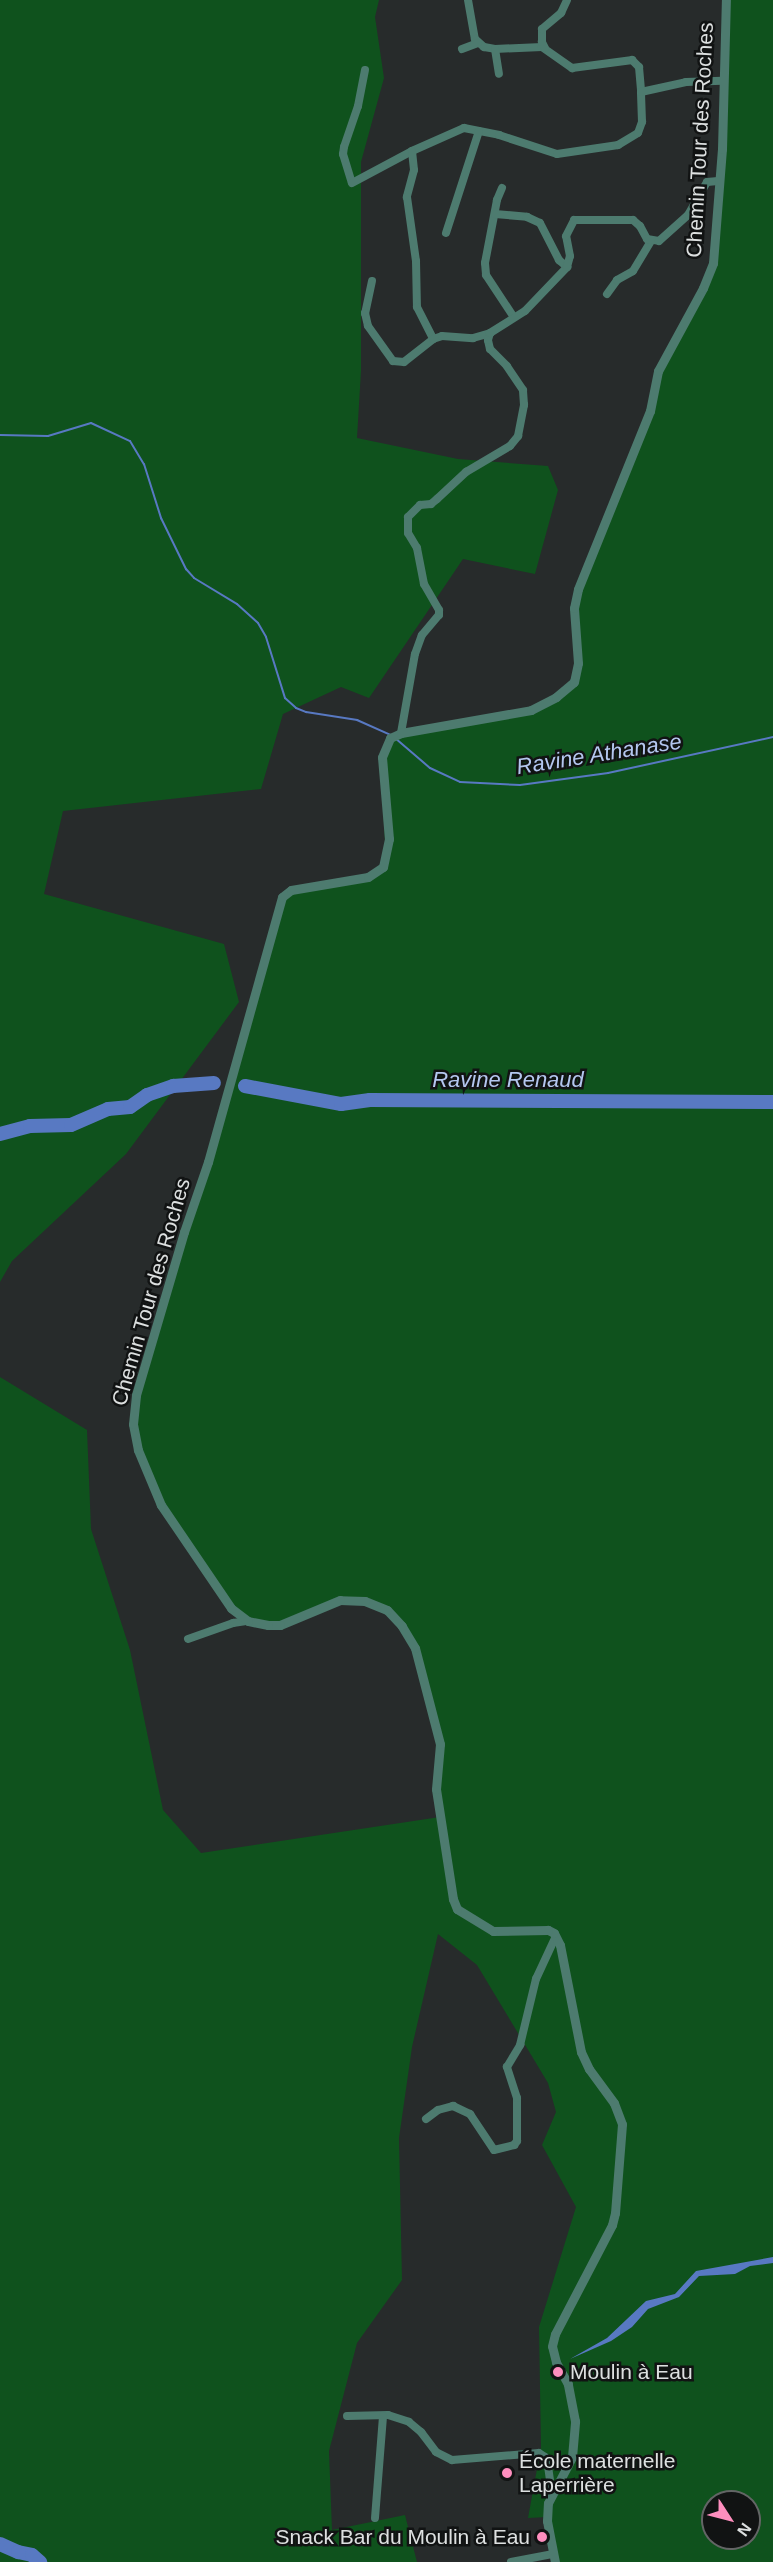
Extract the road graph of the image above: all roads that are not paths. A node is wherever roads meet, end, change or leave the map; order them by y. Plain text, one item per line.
1 (468, 0) edge
2 (567, 0) edge
3 (726, 0) edge
4 (478, 43) junction
5 (462, 49) dead end
6 (495, 49) junction
7 (546, 50) junction
8 (365, 70) dead end
9 (499, 74) dead end
10 (722, 81) junction
11 (641, 92) junction
12 (479, 131) junction
13 (412, 152) junction
14 (718, 181) junction
15 (502, 188) dead end
16 (495, 214) junction
17 (446, 232) dead end
18 (651, 241) junction
19 (567, 267) junction
20 (372, 281) dead end
21 (607, 294) dead end
22 (513, 316) junction
23 (490, 333) junction
24 (433, 339) junction
25 (401, 733) junction
26 (248, 1621) junction
27 (188, 1639) dead end
28 (556, 1936) junction
29 (426, 2119) dead end
30 (385, 2415) junction
31 (347, 2416) dead end
32 (552, 2494) junction
33 (375, 2518) dead end
34 (554, 2558) edge
35 (511, 2562) edge

1 - 4 street
2 - 7 street
3 - 10 street, Chemin Tour des Roches
4 - 5 street
4 - 6 street
6 - 7 street
6 - 9 street
7 - 11 street
8 - 13 street
10 - 11 street
10 - 14 street, Chemin Tour des Roches
11 - 12 street
12 - 13 street
12 - 17 street
13 - 24 street
14 - 18 street
14 - 25 street, Chemin Tour des Roches
15 - 16 street
16 - 19 street
16 - 22 street
18 - 19 street
18 - 21 street
19 - 22 street
20 - 24 street
22 - 23 street
23 - 24 street
23 - 25 street
25 - 26 street, Chemin Tour des Roches
26 - 27 street
26 - 28 street
28 - 29 street
28 - 32 street
30 - 31 street
30 - 32 street
30 - 33 street
32 - 34 street
34 - 35 street

